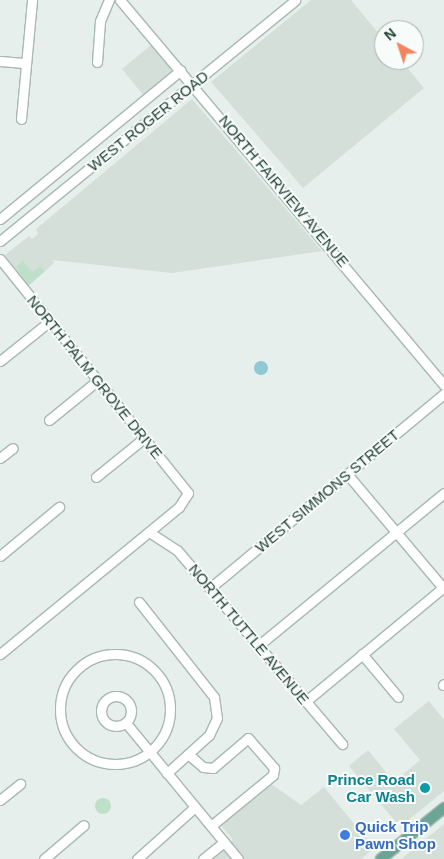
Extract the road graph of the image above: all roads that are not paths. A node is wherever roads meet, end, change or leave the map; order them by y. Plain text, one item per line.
1 (32, 0) edge
2 (109, 0) edge
3 (120, 0) edge
4 (295, 0) edge
5 (0, 61) edge
6 (97, 62) dead end
7 (24, 63) junction
8 (181, 70) junction
9 (193, 84) junction
10 (21, 119) dead end
11 (0, 219) edge
12 (0, 241) edge
13 (0, 259) edge
14 (50, 321) junction
15 (0, 361) edge
16 (98, 380) junction
17 (444, 385) edge
18 (444, 394) edge
19 (49, 420) dead end
20 (144, 438) junction
21 (13, 448) dead end
22 (0, 458) edge
23 (348, 475) junction
24 (96, 477) dead end
25 (444, 493) edge
26 (59, 507) dead end
27 (149, 532) junction
28 (396, 532) junction
29 (0, 556) edge
30 (210, 588) junction
31 (444, 588) edge
32 (139, 602) dead end
33 (259, 645) junction
34 (0, 654) edge
35 (362, 654) junction
36 (398, 697) dead end
37 (306, 701) junction
38 (126, 723) dead end
39 (342, 744) dead end
40 (151, 752) junction
41 (188, 754) junction
42 (167, 773) junction
43 (20, 784) dead end
44 (0, 800) edge
45 (195, 808) junction
46 (444, 808) edge
47 (84, 825) dead end
48 (211, 826) junction
49 (224, 842) junction
50 (44, 859) edge
51 (137, 859) edge
52 (203, 859) edge
53 (238, 859) edge
54 (381, 859) edge

1 - 7 street
2 - 6 street
3 - 8 street, NORTH FAIRVIEW AVENUE
4 - 9 street, WEST ROGER ROAD
5 - 7 street
7 - 10 street
8 - 9 street, NORTH FAIRVIEW AVENUE
8 - 11 street, WEST ROGER ROAD
9 - 12 street, WEST ROGER ROAD
9 - 17 street, NORTH FAIRVIEW AVENUE
13 - 14 street, NORTH PALM GROVE DRIVE
14 - 15 street
14 - 16 street, NORTH PALM GROVE DRIVE
16 - 19 street
16 - 20 street, NORTH PALM GROVE DRIVE
18 - 23 street, WEST SIMMONS STREET
20 - 24 street
20 - 27 street, NORTH PALM GROVE DRIVE
21 - 22 street
23 - 28 street
23 - 30 street, WEST SIMMONS STREET
25 - 28 street
26 - 29 street
27 - 30 street, NORTH TUTTLE AVENUE
27 - 34 street
28 - 31 street
28 - 33 street
30 - 33 street, NORTH TUTTLE AVENUE
31 - 35 street
32 - 41 street
33 - 37 street, NORTH TUTTLE AVENUE
35 - 36 street
35 - 37 street
37 - 39 street, NORTH TUTTLE AVENUE
38 - 40 street
40 - 40 street
40 - 42 street
41 - 42 street
41 - 48 street
42 - 45 street
43 - 44 street
45 - 48 street
45 - 51 street
46 - 54 main road
47 - 50 street
48 - 49 street
49 - 52 street
49 - 53 street

